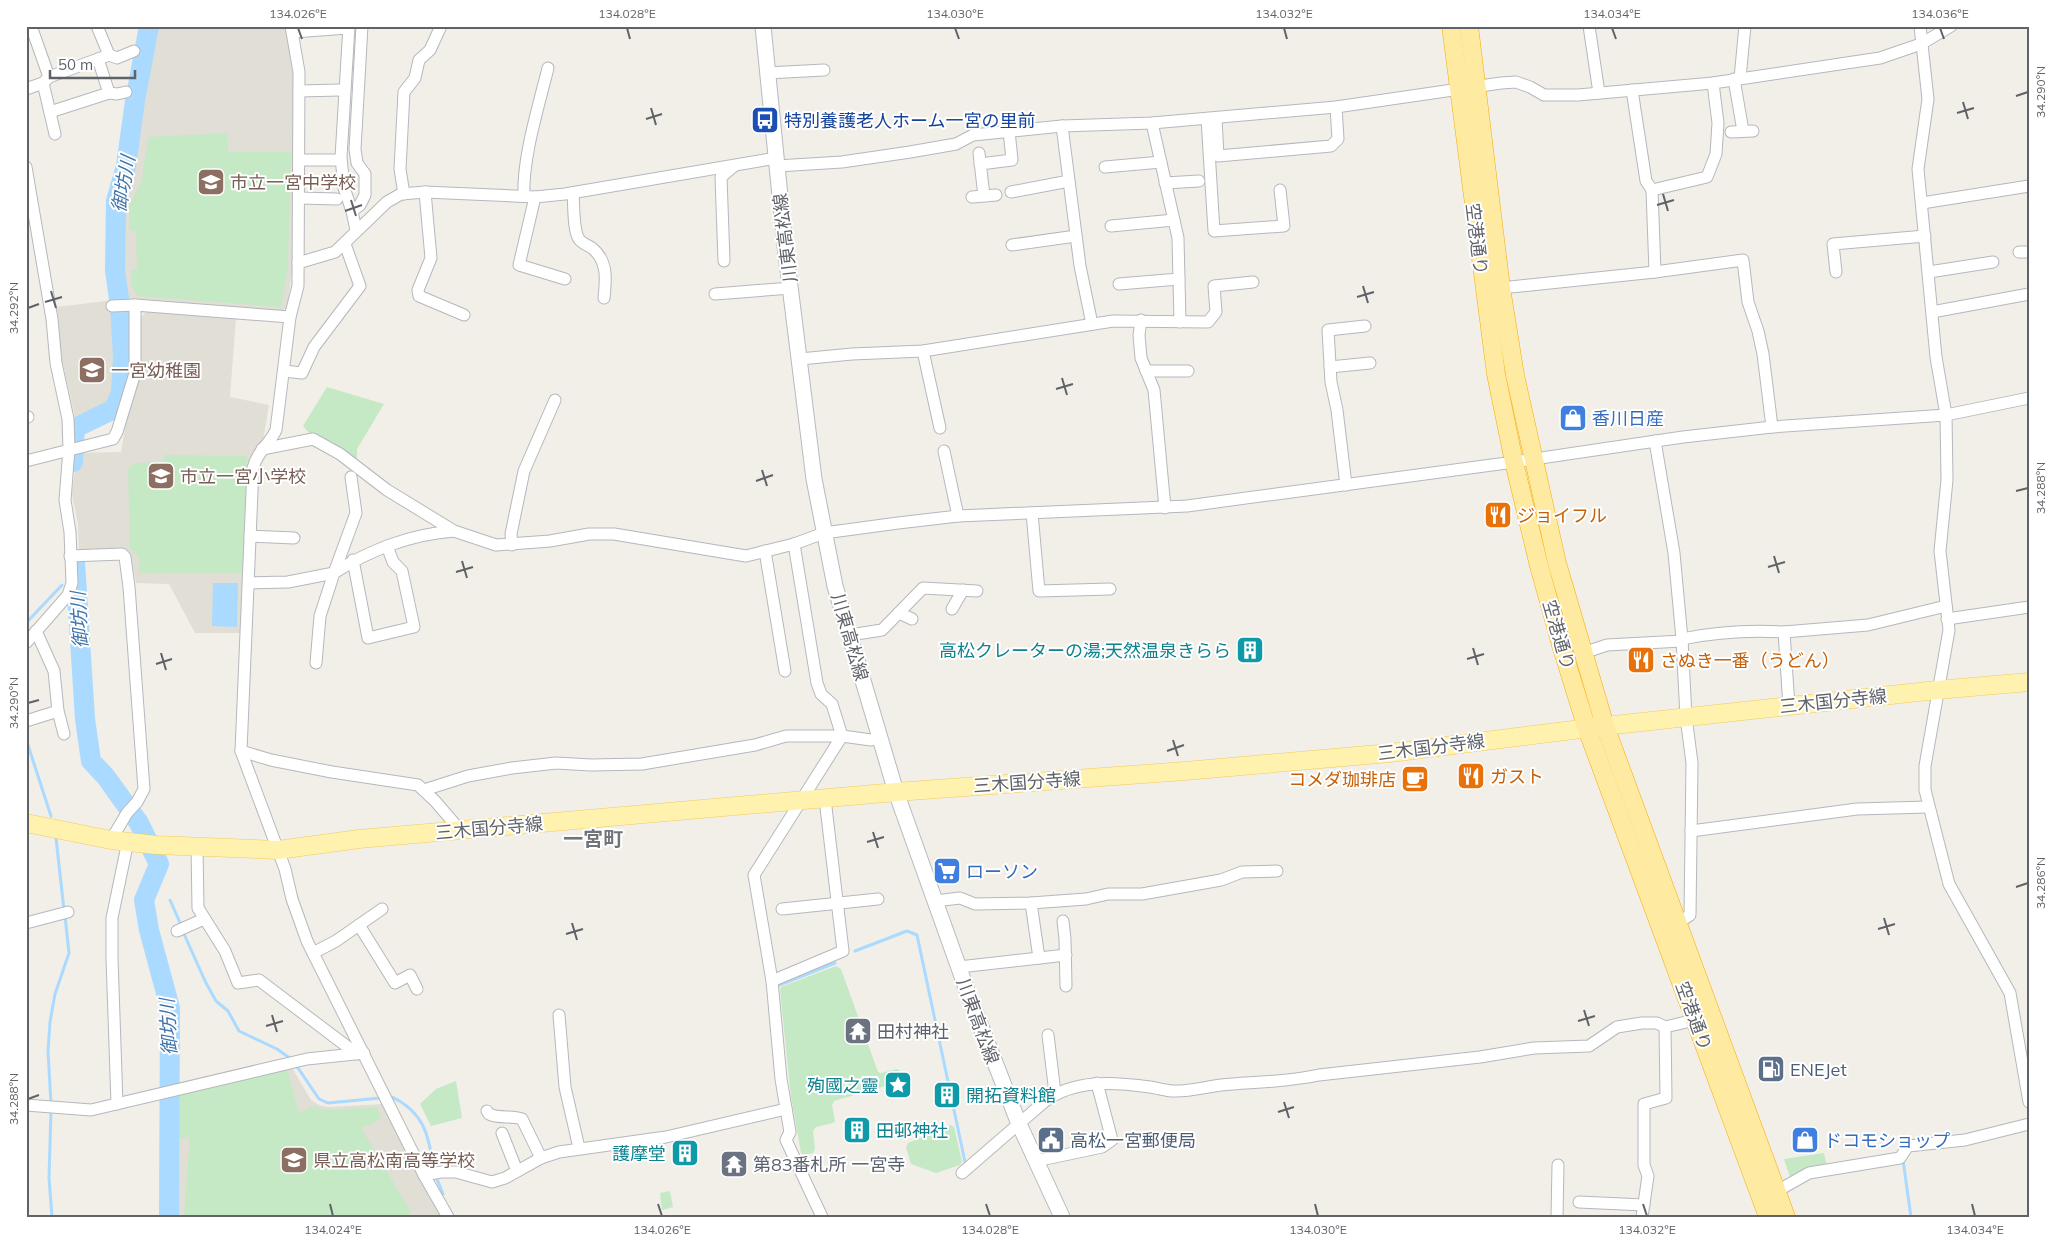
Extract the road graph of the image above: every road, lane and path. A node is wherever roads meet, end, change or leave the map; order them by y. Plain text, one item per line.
1 (31, 26) edge
2 (97, 26) edge
3 (362, 26) edge
4 (441, 26) edge
5 (763, 26) edge
6 (1451, 26) edge
7 (1469, 26) edge
8 (1589, 26) edge
9 (1745, 26) edge
10 (1920, 26) edge
11 (1951, 26) edge
12 (348, 27) edge
13 (292, 29) edge
14 (1921, 44) junction
15 (134, 51) dead end
16 (103, 57) junction
17 (548, 68) dead end
18 (824, 70) dead end
19 (767, 73) junction
20 (1737, 79) junction
21 (46, 80) junction
22 (1713, 83) junction
23 (1476, 87) junction
24 (26, 89) edge
25 (1458, 89) junction
26 (340, 90) dead end
27 (1632, 90) junction
28 (299, 91) junction
29 (126, 92) dead end
30 (109, 93) junction
31 (1599, 93) junction
32 (1336, 107) junction
33 (50, 112) junction
34 (1212, 119) junction
35 (1152, 124) junction
36 (1062, 126) junction
37 (1010, 131) junction
38 (1742, 132) dead end
39 (55, 134) dead end
40 (299, 160) junction
41 (336, 160) dead end
42 (776, 162) junction
43 (1162, 162) junction
44 (736, 165) junction
45 (26, 167) edge
46 (1105, 167) dead end
47 (1199, 181) dead end
48 (1069, 182) junction
49 (1165, 183) junction
50 (2029, 186) edge
51 (1280, 190) dead end
52 (1652, 190) junction
53 (425, 192) junction
54 (1011, 192) dead end
55 (573, 193) junction
56 (404, 194) junction
57 (996, 195) dead end
58 (524, 196) junction
59 (536, 196) junction
60 (298, 198) junction
61 (336, 199) dead end
62 (1922, 203) junction
63 (352, 211) junction
64 (1174, 220) junction
65 (1111, 226) dead end
66 (356, 230) junction
67 (1076, 236) junction
68 (1925, 236) junction
69 (345, 244) junction
70 (1012, 245) dead end
71 (724, 261) dead end
72 (1993, 262) dead end
73 (298, 263) junction
74 (1655, 272) junction
75 (1836, 272) dead end
76 (1929, 272) junction
77 (565, 280) dead end
78 (1179, 280) junction
79 (1253, 282) dead end
80 (1119, 284) dead end
81 (791, 288) junction
82 (1501, 288) junction
83 (715, 294) dead end
84 (2029, 294) edge
85 (604, 298) dead end
86 (131, 305) junction
87 (112, 306) dead end
88 (1932, 312) junction
89 (464, 315) dead end
90 (290, 317) junction
91 (1141, 320) junction
92 (1180, 322) junction
93 (1092, 324) junction
94 (1365, 326) dead end
95 (923, 351) junction
96 (800, 359) junction
97 (1370, 363) dead end
98 (1330, 367) junction
99 (284, 371) junction
100 (1146, 371) junction
101 (1188, 371) dead end
102 (2029, 398) edge
103 (555, 400) dead end
104 (1946, 415) junction
105 (1772, 427) junction
106 (940, 428) dead end
107 (1655, 441) junction
108 (73, 449) junction
109 (262, 449) junction
110 (944, 451) dead end
111 (1533, 459) junction
112 (26, 461) edge
113 (1514, 462) junction
114 (351, 477) dead end
115 (1346, 486) junction
116 (1165, 508) junction
117 (1032, 513) junction
118 (958, 516) junction
119 (454, 531) junction
120 (824, 533) junction
121 (250, 536) junction
122 (294, 538) dead end
123 (794, 544) junction
124 (512, 545) junction
125 (387, 546) junction
126 (765, 551) junction
127 (73, 556) junction
128 (353, 560) junction
129 (334, 572) junction
130 (249, 583) junction
131 (1110, 589) dead end
132 (963, 590) junction
133 (977, 591) dead end
134 (1946, 606) junction
135 (2029, 607) edge
136 (952, 609) dead end
137 (899, 613) junction
138 (912, 619) dead end
139 (1947, 620) junction
140 (36, 631) junction
141 (1784, 632) junction
142 (850, 634) junction
143 (1682, 640) junction
144 (26, 643) edge
145 (1583, 653) junction
146 (316, 663) dead end
147 (786, 671) dead end
148 (2029, 682) edge
149 (1937, 690) junction
150 (1789, 706) junction
151 (58, 711) junction
152 (1686, 717) junction
153 (26, 721) edge
154 (1606, 726) junction
155 (1587, 729) junction
156 (64, 734) dead end
157 (842, 736) junction
158 (879, 738) junction
159 (241, 751) junction
160 (424, 790) junction
161 (896, 792) junction
162 (825, 799) junction
163 (800, 801) junction
164 (1928, 807) junction
165 (26, 823) edge
166 (460, 830) junction
167 (1691, 831) junction
168 (126, 841) junction
169 (197, 846) junction
170 (278, 850) junction
171 (1277, 871) dead end
172 (878, 899) dead end
173 (935, 901) junction
174 (838, 903) junction
175 (1031, 904) junction
176 (382, 909) dead end
177 (782, 909) dead end
178 (68, 912) dead end
179 (204, 919) junction
180 (1063, 921) dead end
181 (26, 923) edge
182 (1678, 923) junction
183 (359, 925) junction
184 (177, 931) dead end
185 (313, 953) junction
186 (1066, 954) junction
187 (1039, 958) junction
188 (958, 967) junction
189 (772, 981) junction
190 (1066, 986) dead end
191 (417, 989) dead end
192 (559, 1015) dead end
193 (1695, 1020) junction
194 (1665, 1027) junction
195 (1048, 1035) dead end
196 (360, 1054) junction
197 (1097, 1083) junction
198 (1055, 1093) junction
199 (2029, 1102) edge
200 (117, 1104) junction
201 (26, 1105) edge
202 (786, 1109) junction
203 (487, 1111) dead end
204 (1019, 1124) junction
205 (2029, 1124) edge
206 (502, 1133) dead end
207 (579, 1148) junction
208 (541, 1158) junction
209 (1036, 1161) junction
210 (1558, 1165) dead end
211 (517, 1172) junction
212 (962, 1173) dead end
213 (424, 1175) junction
214 (1777, 1191) junction
215 (1578, 1202) dead end
216 (1643, 1211) edge
217 (448, 1217) edge
218 (822, 1217) edge
219 (1062, 1217) edge
220 (1557, 1217) edge
221 (1768, 1217) edge
222 (1786, 1217) edge

1 - 21 street
2 - 16 street
3 - 63 street
4 - 56 street
5 - 19 main road, 川東高松線
6 - 25 highway, 空港通り
7 - 23 highway, 空港通り
8 - 31 street
9 - 20 street
10 - 14 street
11 - 14 street
12 - 13 street
12 - 63 street
13 - 28 street
14 - 20 street
14 - 62 street
15 - 16 street
16 - 21 street
16 - 30 street
17 - 58 street
18 - 19 street
19 - 42 main road, 川東高松線
20 - 22 street
20 - 38 street
21 - 24 street
21 - 33 street
22 - 27 street
22 - 52 street
23 - 25 street
23 - 31 street
23 - 82 highway, 空港通り
25 - 32 street
25 - 113 highway, 空港通り
26 - 28 street
27 - 31 street
27 - 52 street
28 - 40 street
29 - 30 street
30 - 33 street
32 - 34 street
32 - 34 street
33 - 39 street
34 - 35 street
34 - 51 street
35 - 36 street
35 - 43 street
36 - 37 street
36 - 48 street
37 - 42 street
37 - 57 street
40 - 41 street
40 - 60 street
42 - 44 street
42 - 81 main road, 川東高松線
43 - 46 street
43 - 49 street
44 - 55 street
44 - 71 street
45 - 108 street
47 - 49 street
48 - 54 street
48 - 67 street
49 - 64 street
50 - 62 street
52 - 74 street
53 - 56 street
53 - 58 street
53 - 89 street
55 - 59 street
55 - 85 street
56 - 66 street
58 - 59 street
59 - 77 street
60 - 61 street
60 - 73 street
62 - 68 street
63 - 66 street
64 - 65 street
64 - 78 street
66 - 69 street
67 - 70 street
67 - 93 street
68 - 75 street
68 - 76 street
69 - 73 street
69 - 99 street
72 - 76 street
73 - 90 street
74 - 82 street
74 - 105 street
76 - 88 street
78 - 80 street
78 - 92 street
79 - 92 street
81 - 83 street
81 - 96 main road, 川東高松線
82 - 111 highway, 空港通り
84 - 88 street
86 - 87 street
86 - 90 street
86 - 108 street
88 - 104 street
90 - 99 street
91 - 92 street
91 - 93 street
91 - 100 street
93 - 95 street
94 - 98 street
95 - 96 street
95 - 106 street
96 - 120 main road, 川東高松線
97 - 98 street
98 - 115 street
99 - 109 street
100 - 101 street
100 - 116 street
102 - 104 street
103 - 124 street
104 - 105 street
104 - 134 street
105 - 107 street
107 - 111 street
107 - 143 street
108 - 112 street
108 - 127 street
109 - 119 street
109 - 121 street
110 - 118 street
111 - 113 street
111 - 145 highway, 空港通り
113 - 115 street
113 - 155 highway, 空港通り
114 - 129 street
115 - 116 street
116 - 117 street
117 - 118 street
117 - 131 street
118 - 120 street
119 - 124 street
119 - 125 street
120 - 123 street
120 - 142 main road, 川東高松線
121 - 122 street
121 - 130 street
123 - 126 street
123 - 157 street
124 - 126 street
125 - 128 street
125 - 128 street
126 - 147 street
127 - 140 street
127 - 168 street
128 - 129 street
129 - 130 street
129 - 146 street
130 - 159 street
132 - 133 street
132 - 136 street
132 - 137 street
134 - 139 street
134 - 141 street
135 - 139 street
137 - 138 street
137 - 142 street
139 - 149 street
140 - 144 street
140 - 151 street
141 - 143 street
141 - 150 street
142 - 158 main road, 川東高松線
143 - 145 street
143 - 152 street
145 - 154 highway, 空港通り
148 - 149 main road, 三木国分寺線
149 - 150 main road, 三木国分寺線
149 - 164 street
150 - 152 main road, 三木国分寺線
151 - 153 street
151 - 156 street
152 - 154 main road, 三木国分寺線
152 - 167 street
154 - 155 main road, 三木国分寺線
154 - 182 highway, 空港通り
155 - 161 main road, 三木国分寺線
155 - 193 highway, 空港通り
157 - 158 street
157 - 160 street
157 - 163 street
158 - 161 main road, 川東高松線
159 - 160 street
159 - 170 street
160 - 166 street
161 - 162 main road, 三木国分寺線
161 - 173 main road, 川東高松線
162 - 163 main road, 三木国分寺線
162 - 174 street
163 - 166 main road, 三木国分寺線
163 - 189 street
164 - 167 street
164 - 199 street
165 - 168 main road, 三木国分寺線
166 - 170 main road, 三木国分寺線
167 - 182 street
168 - 169 main road, 三木国分寺線
168 - 200 street
169 - 170 main road, 三木国分寺線
169 - 179 street
170 - 185 street
171 - 175 street
172 - 174 street
173 - 175 street
173 - 188 main road, 川東高松線
174 - 177 street
174 - 189 street
175 - 187 street
176 - 183 street
178 - 181 street
179 - 184 street
179 - 196 street
180 - 186 street
182 - 214 highway, 空港通り
183 - 185 street
183 - 191 street
185 - 196 street
186 - 187 street
186 - 190 street
187 - 188 street
188 - 204 main road, 川東高松線
189 - 202 street
192 - 207 street
193 - 194 street
193 - 221 highway, 空港通り
194 - 197 street
194 - 216 street
195 - 198 street
196 - 200 street
196 - 213 street
197 - 198 street
197 - 209 street
198 - 204 street
200 - 201 street
202 - 207 street
202 - 218 street
203 - 208 street
204 - 209 main road, 川東高松線
204 - 212 street
205 - 214 street
206 - 211 street
207 - 208 street
208 - 211 street
209 - 219 main road, 川東高松線
210 - 220 street
211 - 213 street
213 - 217 street
214 - 222 highway, 空港通り
215 - 216 street

